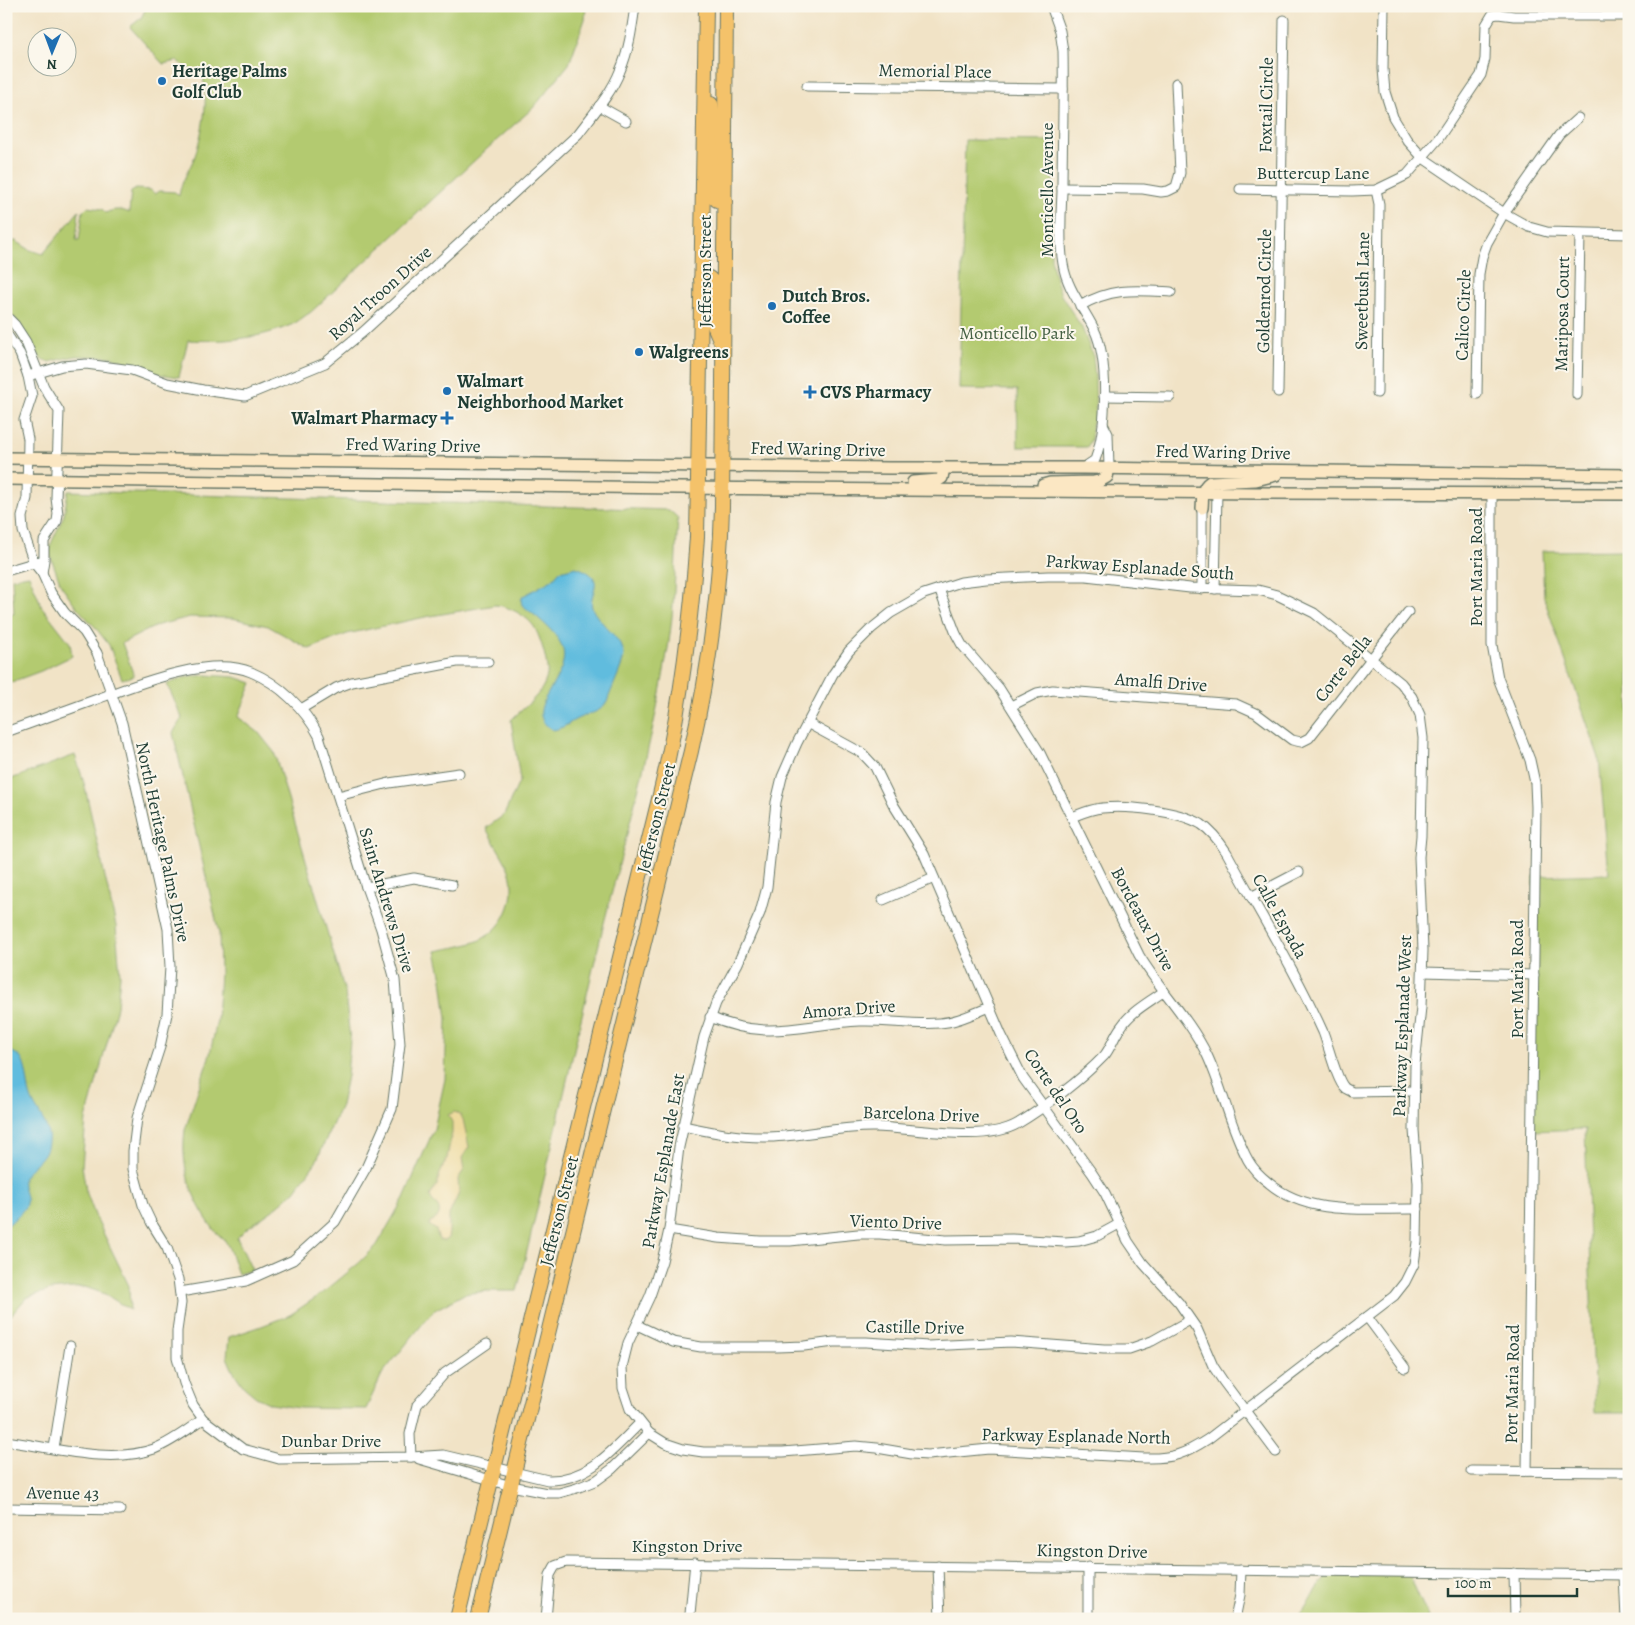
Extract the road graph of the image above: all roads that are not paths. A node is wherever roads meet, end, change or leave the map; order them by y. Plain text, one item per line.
1 (635, 6) edge
2 (706, 6) edge
3 (726, 6) edge
4 (1051, 6) edge
5 (1384, 6) edge
6 (1629, 16) edge
7 (1284, 20) dead end
8 (705, 59) junction
9 (1176, 83) dead end
10 (806, 86) dead end
11 (1063, 89) junction
12 (599, 106) junction
13 (1578, 118) dead end
14 (626, 120) dead end
15 (1423, 158) junction
16 (1062, 188) junction
17 (1240, 189) dead end
18 (1282, 190) junction
19 (1376, 190) junction
20 (725, 202) junction
21 (1504, 213) junction
22 (1580, 234) junction
23 (1629, 234) edge
24 (701, 279) junction
25 (1171, 292) dead end
26 (1080, 306) junction
27 (7, 319) edge
28 (6, 333) edge
29 (724, 350) junction
30 (40, 372) junction
31 (28, 376) junction
32 (1278, 392) dead end
33 (1378, 393) dead end
34 (1477, 394) dead end
35 (1577, 395) dead end
36 (1104, 396) junction
37 (1170, 397) dead end
38 (1104, 426) junction
39 (6, 458) edge
40 (28, 458) junction
41 (57, 459) junction
42 (698, 465) junction
43 (722, 465) junction
44 (944, 468) junction
45 (1083, 468) junction
46 (1109, 468) junction
47 (1297, 471) junction
48 (1629, 475) edge
49 (6, 479) edge
50 (27, 479) junction
51 (56, 479) junction
52 (698, 488) junction
53 (722, 488) junction
54 (872, 489) junction
55 (1022, 490) junction
56 (1203, 492) junction
57 (1217, 492) junction
58 (1629, 494) edge
59 (1492, 495) junction
60 (1202, 508) joint
61 (44, 560) junction
62 (34, 563) junction
63 (6, 571) edge
64 (42, 573) junction
65 (938, 589) junction
66 (1202, 589) junction
67 (1215, 589) junction
68 (1408, 612) dead end
69 (849, 651) joint
70 (1370, 658) junction
71 (488, 662) dead end
72 (112, 694) junction
73 (1011, 706) junction
74 (301, 709) junction
75 (807, 723) junction
76 (6, 732) edge
77 (1301, 742) joint
78 (459, 773) dead end
79 (338, 796) junction
80 (1072, 816) junction
81 (1299, 872) dead end
82 (934, 878) junction
83 (452, 885) dead end
84 (366, 887) junction
85 (1251, 897) junction
86 (883, 900) dead end
87 (1423, 972) junction
88 (1534, 975) junction
89 (1164, 991) junction
90 (990, 1007) junction
91 (710, 1017) junction
92 (1414, 1091) junction
93 (1043, 1106) junction
94 (683, 1126) junction
95 (1418, 1209) junction
96 (1119, 1224) junction
97 (669, 1230) junction
98 (180, 1292) junction
99 (1367, 1317) junction
100 (1190, 1320) junction
101 (637, 1325) junction
102 (487, 1344) dead end
103 (70, 1346) dead end
104 (1305, 1365) joint
105 (1405, 1368) dead end
106 (1244, 1411) junction
107 (202, 1419) junction
108 (644, 1428) junction
109 (6, 1441) edge
110 (54, 1448) junction
111 (1276, 1452) dead end
112 (411, 1457) junction
113 (1471, 1471) dead end
114 (1527, 1471) junction
115 (1629, 1472) edge
116 (503, 1476) junction
117 (6, 1508) edge
118 (120, 1510) dead end
119 (695, 1562) junction
120 (938, 1566) junction
121 (1088, 1567) junction
122 (1241, 1570) junction
123 (1514, 1573) junction
124 (1626, 1575) edge
125 (1088, 1617) dead end
126 (458, 1619) edge
127 (478, 1619) edge
128 (546, 1619) edge
129 (688, 1619) edge
130 (940, 1619) edge
131 (1234, 1619) edge
132 (1515, 1619) edge
133 (1626, 1619) edge

1 - 12 street, Royal Troon Drive
2 - 8 main road, Jefferson Street
3 - 20 main road, Jefferson Street
4 - 11 street, Monticello Avenue
5 - 15 street
6 - 15 street, Buttercup Lane
7 - 18 street, Foxtail Circle
8 - 20 main road
8 - 24 main road, Jefferson Street
9 - 16 street
10 - 11 street, Memorial Place
11 - 16 street, Monticello Avenue
12 - 14 street
12 - 30 street, Royal Troon Drive
13 - 21 street, Calico Circle
15 - 19 street, Buttercup Lane
15 - 21 street
16 - 26 street, Monticello Avenue
17 - 18 street, Buttercup Lane
18 - 19 street, Buttercup Lane
18 - 32 street, Goldenrod Circle
19 - 33 street, Sweetbush Lane
20 - 29 main road, Jefferson Street
21 - 22 street
21 - 34 street, Calico Circle
22 - 23 street
22 - 35 street, Mariposa Court
24 - 29 main road
24 - 42 main road, Jefferson Street
25 - 26 street
26 - 36 street, Monticello Avenue
27 - 30 street
28 - 31 street, North Heritage Palms Drive
29 - 43 main road, Jefferson Street
30 - 31 street, Royal Troon Drive
30 - 41 street
31 - 40 street, North Heritage Palms Drive
36 - 37 street
36 - 38 street, Monticello Avenue
38 - 45 street, Monticello Avenue
38 - 46 street, Monticello Avenue
39 - 40 main road, Fred Waring Drive
40 - 41 main road, Fred Waring Drive
40 - 50 street, North Heritage Palms Drive
41 - 42 main road, Fred Waring Drive
41 - 51 street
42 - 43 main road, Fred Waring Drive
42 - 52 main road, Jefferson Street
43 - 44 main road, Fred Waring Drive
43 - 53 main road, Jefferson Street
44 - 45 main road, Fred Waring Drive
44 - 54 main road
45 - 46 main road, Fred Waring Drive
46 - 47 main road, Fred Waring Drive
46 - 55 main road
47 - 48 main road, Fred Waring Drive
47 - 56 main road
49 - 50 main road
50 - 51 main road
50 - 62 street, North Heritage Palms Drive
51 - 52 main road
51 - 61 street
52 - 53 main road
52 - 116 main road, Jefferson Street
53 - 54 main road
53 - 116 main road, Jefferson Street
54 - 55 main road
55 - 56 main road
56 - 57 main road
56 - 60 main road
57 - 59 main road
57 - 67 street
58 - 59 main road
59 - 88 street, Port Maria Road
60 - 66 street
61 - 62 street
61 - 64 street
62 - 63 street
62 - 64 street, North Heritage Palms Drive
64 - 72 street, North Heritage Palms Drive
65 - 66 street, Parkway Esplanade South
65 - 69 street, Parkway Esplanade South
65 - 73 street, Bordeaux Drive
66 - 67 street, Parkway Esplanade South
67 - 70 street, Parkway Esplanade South
68 - 70 street, Corte Bella
69 - 75 street, Parkway Esplanade East
70 - 77 street, Corte Bella
70 - 87 street, Parkway Esplanade West
71 - 74 street
72 - 74 street, Saint Andrews Drive
72 - 76 street, Saint Andrews Drive
72 - 98 street, North Heritage Palms Drive
73 - 77 street, Amalfi Drive
73 - 80 street, Bordeaux Drive
74 - 79 street, Saint Andrews Drive
75 - 82 street, Corte del Oro
75 - 91 street, Parkway Esplanade East
78 - 79 street
79 - 84 street, Saint Andrews Drive
80 - 85 street, Calle Espada
80 - 89 street, Bordeaux Drive
81 - 85 street
82 - 86 street
82 - 90 street, Corte del Oro
83 - 84 street
84 - 98 street, Saint Andrews Drive
85 - 92 street, Calle Espada
87 - 88 street
87 - 92 street, Parkway Esplanade West
88 - 114 street, Port Maria Road
89 - 93 street, Barcelona Drive
89 - 95 street, Bordeaux Drive
90 - 91 street, Amora Drive
90 - 93 street, Corte del Oro
91 - 94 street, Parkway Esplanade East
92 - 95 street, Parkway Esplanade West
93 - 94 street, Barcelona Drive
93 - 96 street, Corte del Oro
94 - 97 street, Parkway Esplanade East
95 - 99 street, Parkway Esplanade West
96 - 97 street, Viento Drive
96 - 100 street, Corte del Oro
97 - 101 street, Parkway Esplanade East
98 - 107 street, North Heritage Palms Drive
99 - 104 street, Parkway Esplanade West
99 - 105 street
100 - 101 street, Castille Drive
100 - 106 street, Corte del Oro
101 - 108 street, Parkway Esplanade East
102 - 112 street
103 - 110 street
104 - 106 street, Parkway Esplanade North
106 - 108 street, Parkway Esplanade North
106 - 111 street, Corte del Oro
107 - 110 street
107 - 112 street, Dunbar Drive
108 - 116 street
108 - 116 street
109 - 110 street
112 - 116 street, Dunbar Drive
113 - 114 street
114 - 115 street
116 - 126 main road, Jefferson Street
116 - 127 main road, Jefferson Street
117 - 118 street, Avenue 43
119 - 120 street, Kingston Drive
119 - 128 street, Kingston Drive
119 - 129 street
120 - 121 street, Kingston Drive
120 - 130 street
121 - 122 street, Kingston Drive
121 - 125 street
122 - 123 street, Kingston Drive
122 - 131 street
123 - 124 street, Kingston Drive
123 - 132 street
124 - 133 street

